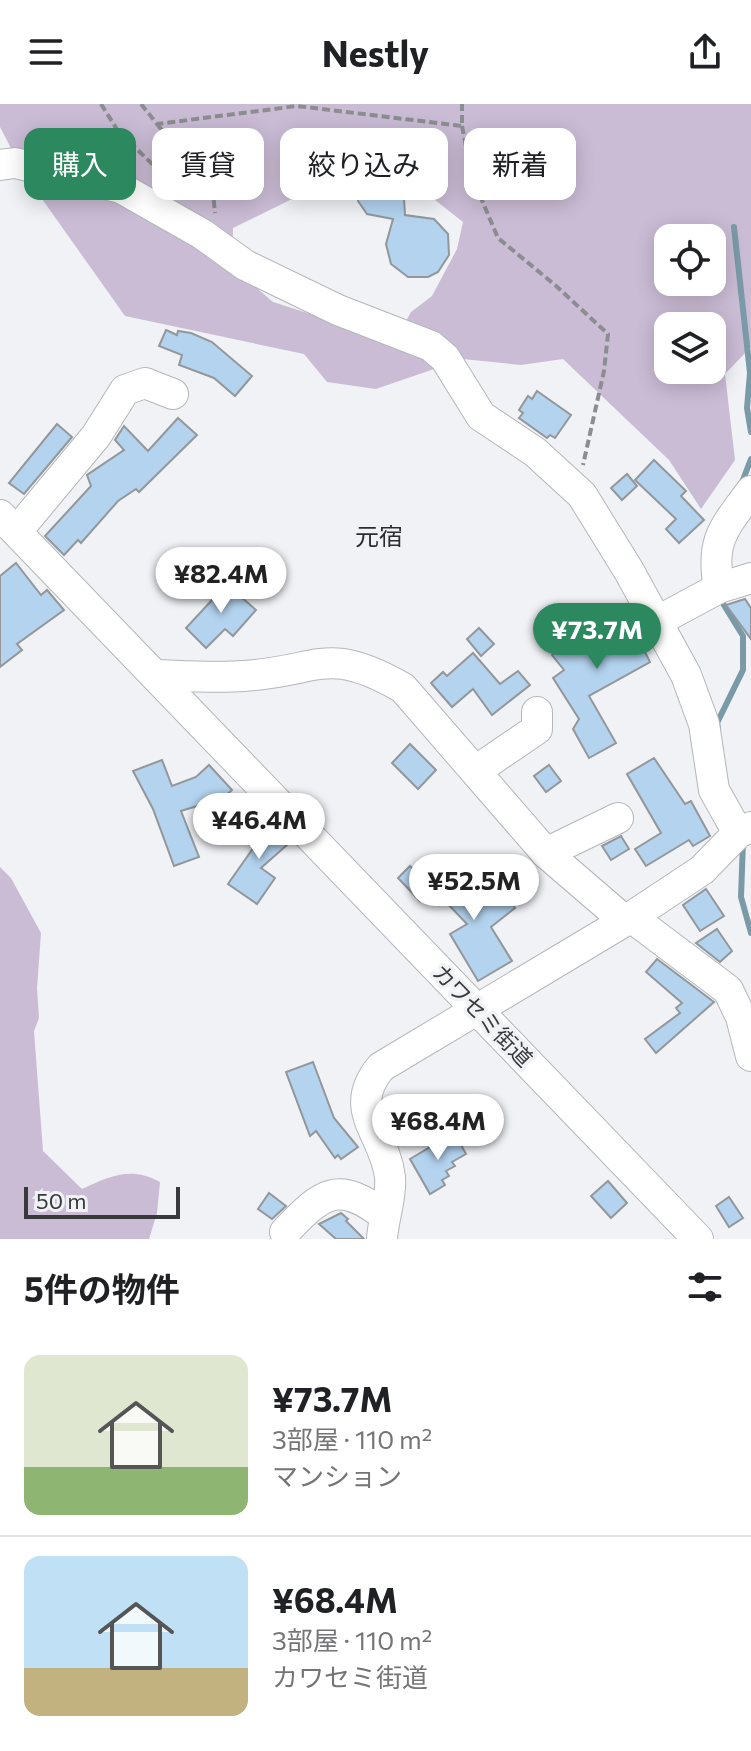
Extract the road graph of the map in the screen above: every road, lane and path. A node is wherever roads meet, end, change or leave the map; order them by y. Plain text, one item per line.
1 (101, 104) edge
2 (141, 104) edge
3 (462, 104) edge
4 (157, 124) junction
5 (462, 126) junction
6 (152, 164) edge
7 (0, 165) edge
8 (202, 234) junction
9 (173, 394) dead end
10 (572, 482) junction
11 (751, 491) edge
12 (9, 523) edge
13 (751, 578) edge
14 (719, 588) junction
15 (656, 622) junction
16 (157, 675) junction
17 (537, 712) dead end
18 (477, 770) junction
19 (618, 818) dead end
20 (745, 830) edge
21 (546, 853) junction
22 (628, 919) junction
23 (476, 1008) junction
24 (751, 1056) edge
25 (383, 1227) edge
26 (285, 1232) dead end
27 (698, 1239) edge

1 - 6 path
2 - 4 path
3 - 5 path
4 - 5 path
4 - 8 path
5 - 10 path
7 - 8 street
8 - 10 street
9 - 12 street
10 - 15 street
11 - 14 street
12 - 16 street, カワセミ街道
13 - 14 street
14 - 15 street
15 - 20 street
16 - 18 street
16 - 23 street, カワセミ街道
17 - 18 street
18 - 21 street
19 - 21 street
20 - 22 street
21 - 22 street
22 - 23 street
22 - 24 street
23 - 25 street
23 - 27 street, カワセミ街道
25 - 26 street

